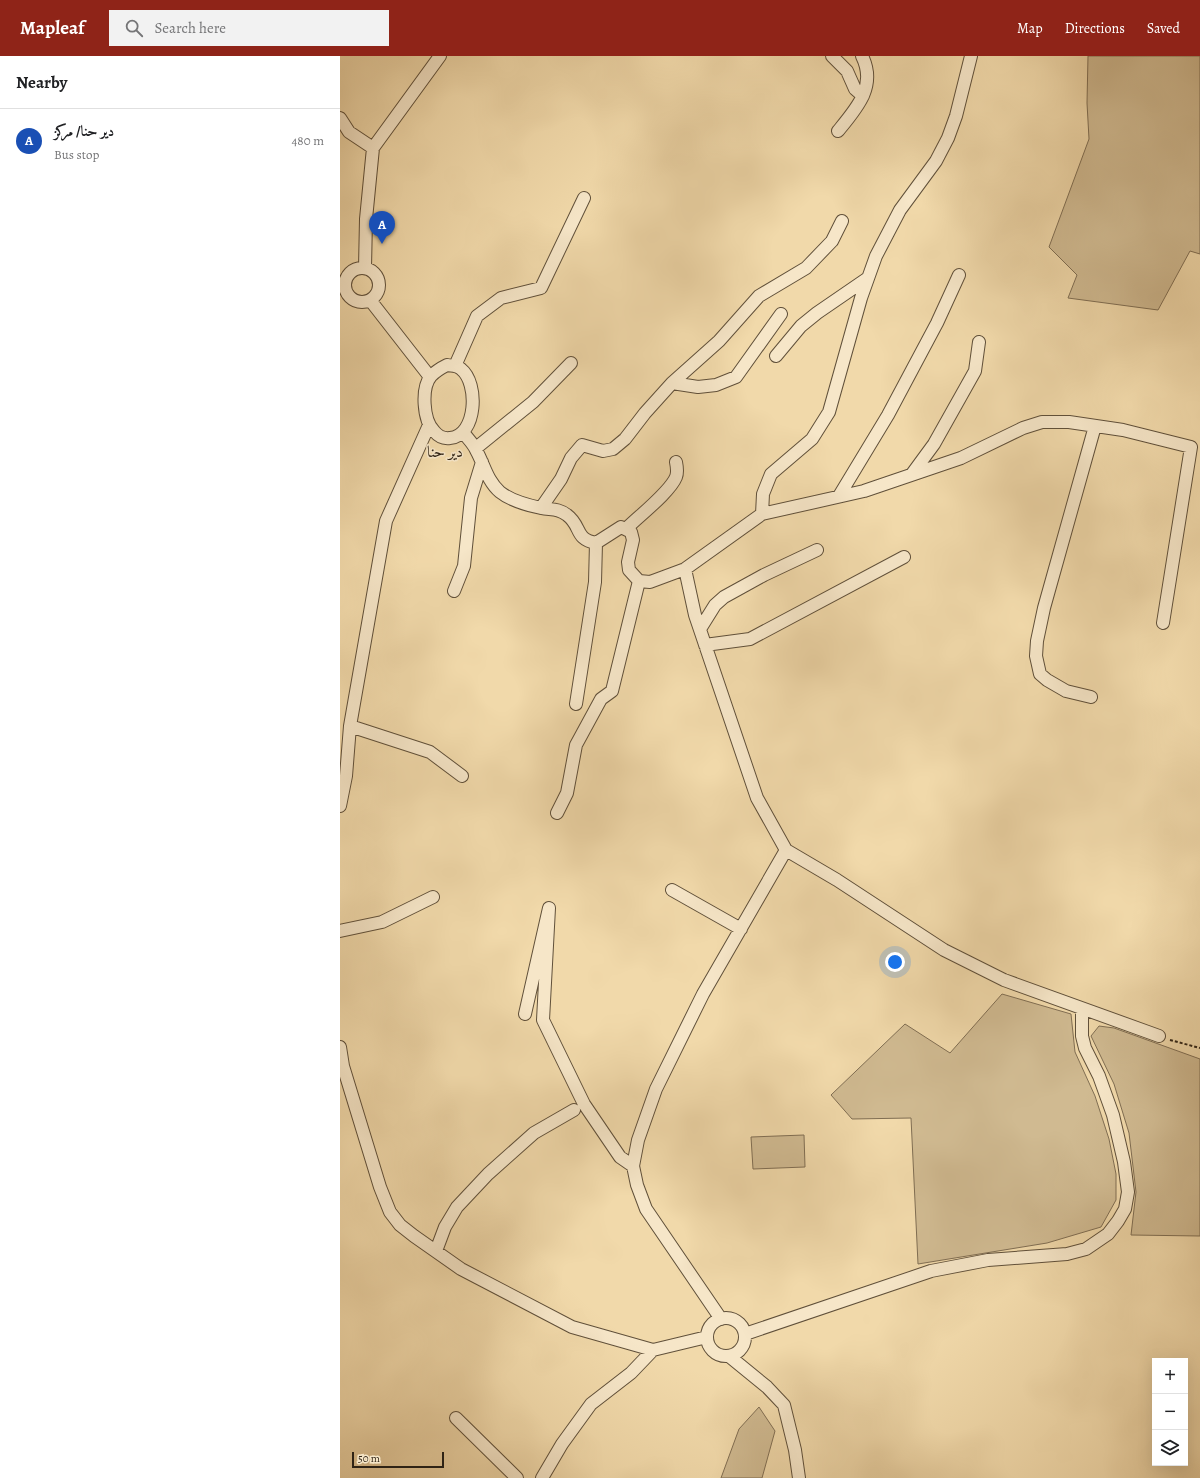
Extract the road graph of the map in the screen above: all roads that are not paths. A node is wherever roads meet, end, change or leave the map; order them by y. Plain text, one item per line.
1 (440, 56) edge
2 (832, 56) edge
3 (862, 56) edge
4 (970, 56) edge
5 (863, 96) junction
6 (340, 118) edge
7 (838, 131) dead end
8 (373, 148) junction
9 (584, 198) dead end
10 (842, 221) dead end
11 (365, 268) junction
12 (959, 275) dead end
13 (868, 278) junction
14 (343, 293) edge
15 (370, 300) junction
16 (781, 314) dead end
17 (979, 342) dead end
18 (776, 356) dead end
19 (571, 363) dead end
20 (455, 366) junction
21 (430, 377) junction
22 (672, 384) junction
23 (429, 424) junction
24 (1095, 426) junction
25 (463, 432) junction
26 (476, 448) junction
27 (482, 462) junction
28 (676, 462) dead end
29 (912, 474) junction
30 (839, 496) junction
31 (541, 508) junction
32 (762, 514) junction
33 (626, 528) junction
34 (596, 543) junction
35 (817, 550) dead end
36 (904, 557) dead end
37 (685, 569) junction
38 (639, 581) junction
39 (454, 591) dead end
40 (1163, 624) dead end
41 (700, 629) junction
42 (705, 645) junction
43 (1091, 697) dead end
44 (576, 704) dead end
45 (350, 726) junction
46 (462, 776) dead end
47 (340, 806) edge
48 (557, 813) dead end
49 (786, 850) junction
50 (672, 890) dead end
51 (433, 897) dead end
52 (741, 928) junction
53 (340, 931) edge
54 (1082, 1008) junction
55 (525, 1014) dead end
56 (1159, 1036) road end
57 (340, 1047) edge
58 (574, 1110) dead end
59 (633, 1166) junction
60 (436, 1251) junction
61 (721, 1319) junction
62 (745, 1334) junction
63 (707, 1338) junction
64 (653, 1350) junction
65 (729, 1356) junction
66 (456, 1418) dead end
67 (517, 1478) edge
68 (542, 1478) edge
69 (799, 1478) edge

1 - 8 street
2 - 5 street
3 - 5 street
4 - 13 street
5 - 7 street
6 - 8 street
8 - 11 street
9 - 20 street
10 - 22 street
11 - 14 street
11 - 15 street
12 - 30 street
13 - 18 street
13 - 32 street
14 - 15 street
15 - 21 street
16 - 22 street
17 - 29 street
19 - 26 street
20 - 21 street
20 - 25 street
21 - 23 street
22 - 31 street
23 - 25 street
23 - 45 street
24 - 29 street
24 - 40 street
24 - 43 street
25 - 26 street
26 - 27 street
27 - 31 street
27 - 39 street
28 - 33 street
29 - 30 street
30 - 32 street
31 - 34 street
32 - 37 street
33 - 34 street
33 - 38 street
34 - 44 street
35 - 41 street
36 - 42 street
37 - 38 street
37 - 41 street
38 - 48 street
41 - 42 street
42 - 49 street
45 - 46 street
45 - 47 street
49 - 52 street
49 - 54 street
50 - 52 street
51 - 53 street
52 - 59 street
54 - 56 street
54 - 62 street
55 - 59 street
57 - 60 street
58 - 60 street
59 - 61 street
60 - 64 street
61 - 62 street
61 - 63 street
62 - 65 street
63 - 64 street
63 - 65 street
64 - 68 street
65 - 69 street
66 - 67 street

